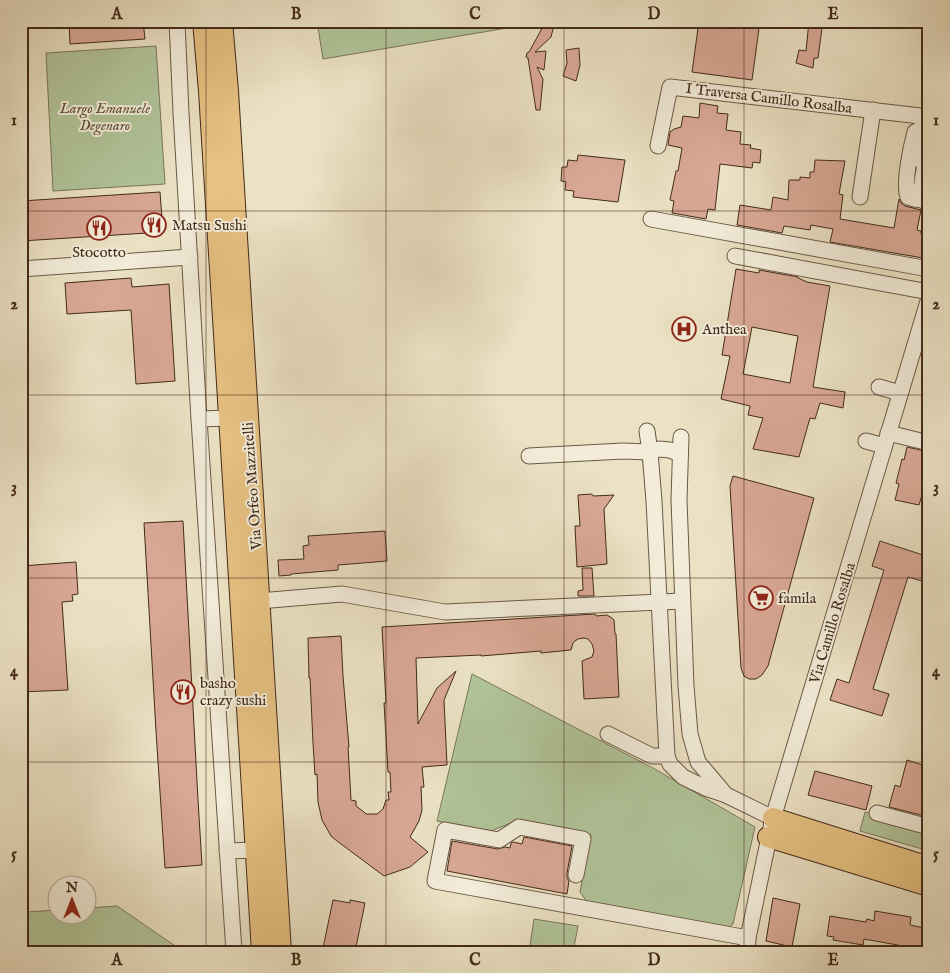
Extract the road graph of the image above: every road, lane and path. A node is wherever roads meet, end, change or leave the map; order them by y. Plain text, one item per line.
1 (177, 21) edge
2 (203, 21) edge
3 (222, 21) edge
4 (218, 91) junction
5 (873, 110) junction
6 (929, 117) edge
7 (929, 128) edge
8 (220, 130) junction
9 (929, 145) edge
10 (658, 146) dead end
11 (860, 197) dead end
12 (925, 201) edge
13 (651, 219) dead end
14 (735, 256) dead end
15 (190, 257) junction
16 (21, 269) edge
17 (929, 269) edge
18 (929, 292) edge
19 (929, 298) edge
20 (879, 387) dead end
21 (900, 393) junction
22 (229, 418) junction
23 (199, 419) junction
24 (647, 431) dead end
25 (886, 431) junction
26 (681, 437) dead end
27 (866, 441) dead end
28 (929, 443) edge
29 (650, 452) junction
30 (680, 454) junction
31 (529, 456) dead end
32 (679, 500) junction
33 (654, 501) junction
34 (259, 601) junction
35 (682, 601) junction
36 (659, 602) junction
37 (252, 631) junction
38 (254, 667) junction
39 (686, 686) junction
40 (664, 687) junction
41 (608, 734) dead end
42 (667, 756) junction
43 (726, 795) junction
44 (877, 813) dead end
45 (771, 827) junction
46 (929, 827) edge
47 (256, 850) junction
48 (227, 851) junction
49 (929, 867) edge
50 (576, 875) dead end
51 (929, 886) edge
52 (747, 945) edge
53 (234, 952) edge
54 (262, 952) edge
55 (281, 952) edge

1 - 15 street
2 - 4 main road, Via Orfeo Mazzitelli
3 - 4 main road, Via Orfeo Mazzitelli
4 - 8 main road, Via Orfeo Mazzitelli
5 - 6 street, I Traversa Camillo Rosalba
5 - 10 street, I Traversa Camillo Rosalba
5 - 11 street
7 - 12 street
8 - 22 main road, Via Orfeo Mazzitelli
8 - 34 main road, Via Orfeo Mazzitelli
9 - 12 street
13 - 17 street
14 - 18 street
15 - 16 street
15 - 23 street
19 - 21 street, Via Camillo Rosalba
20 - 21 street
21 - 25 street, Via Camillo Rosalba
22 - 23 street
22 - 37 main road, Via Orfeo Mazzitelli
23 - 48 street
24 - 29 street
25 - 27 street
25 - 28 street
25 - 45 street, Via Camillo Rosalba
26 - 30 street
29 - 30 street
29 - 31 street
29 - 33 street
30 - 32 street
32 - 33 street
32 - 35 street
33 - 36 street
34 - 36 street
34 - 37 main road, Via Orfeo Mazzitelli
35 - 36 street
35 - 39 street
36 - 40 street
37 - 38 main road, Via Orfeo Mazzitelli
38 - 47 main road, Via Orfeo Mazzitelli
38 - 55 main road, Via Orfeo Mazzitelli
39 - 40 street
39 - 43 street
40 - 42 street
41 - 42 street
42 - 43 street
43 - 45 street
44 - 46 street
45 - 49 main road
45 - 51 main road
45 - 52 street, Via Camillo Rosalba
47 - 48 street
47 - 54 main road, Via Orfeo Mazzitelli
48 - 53 street
50 - 52 street

